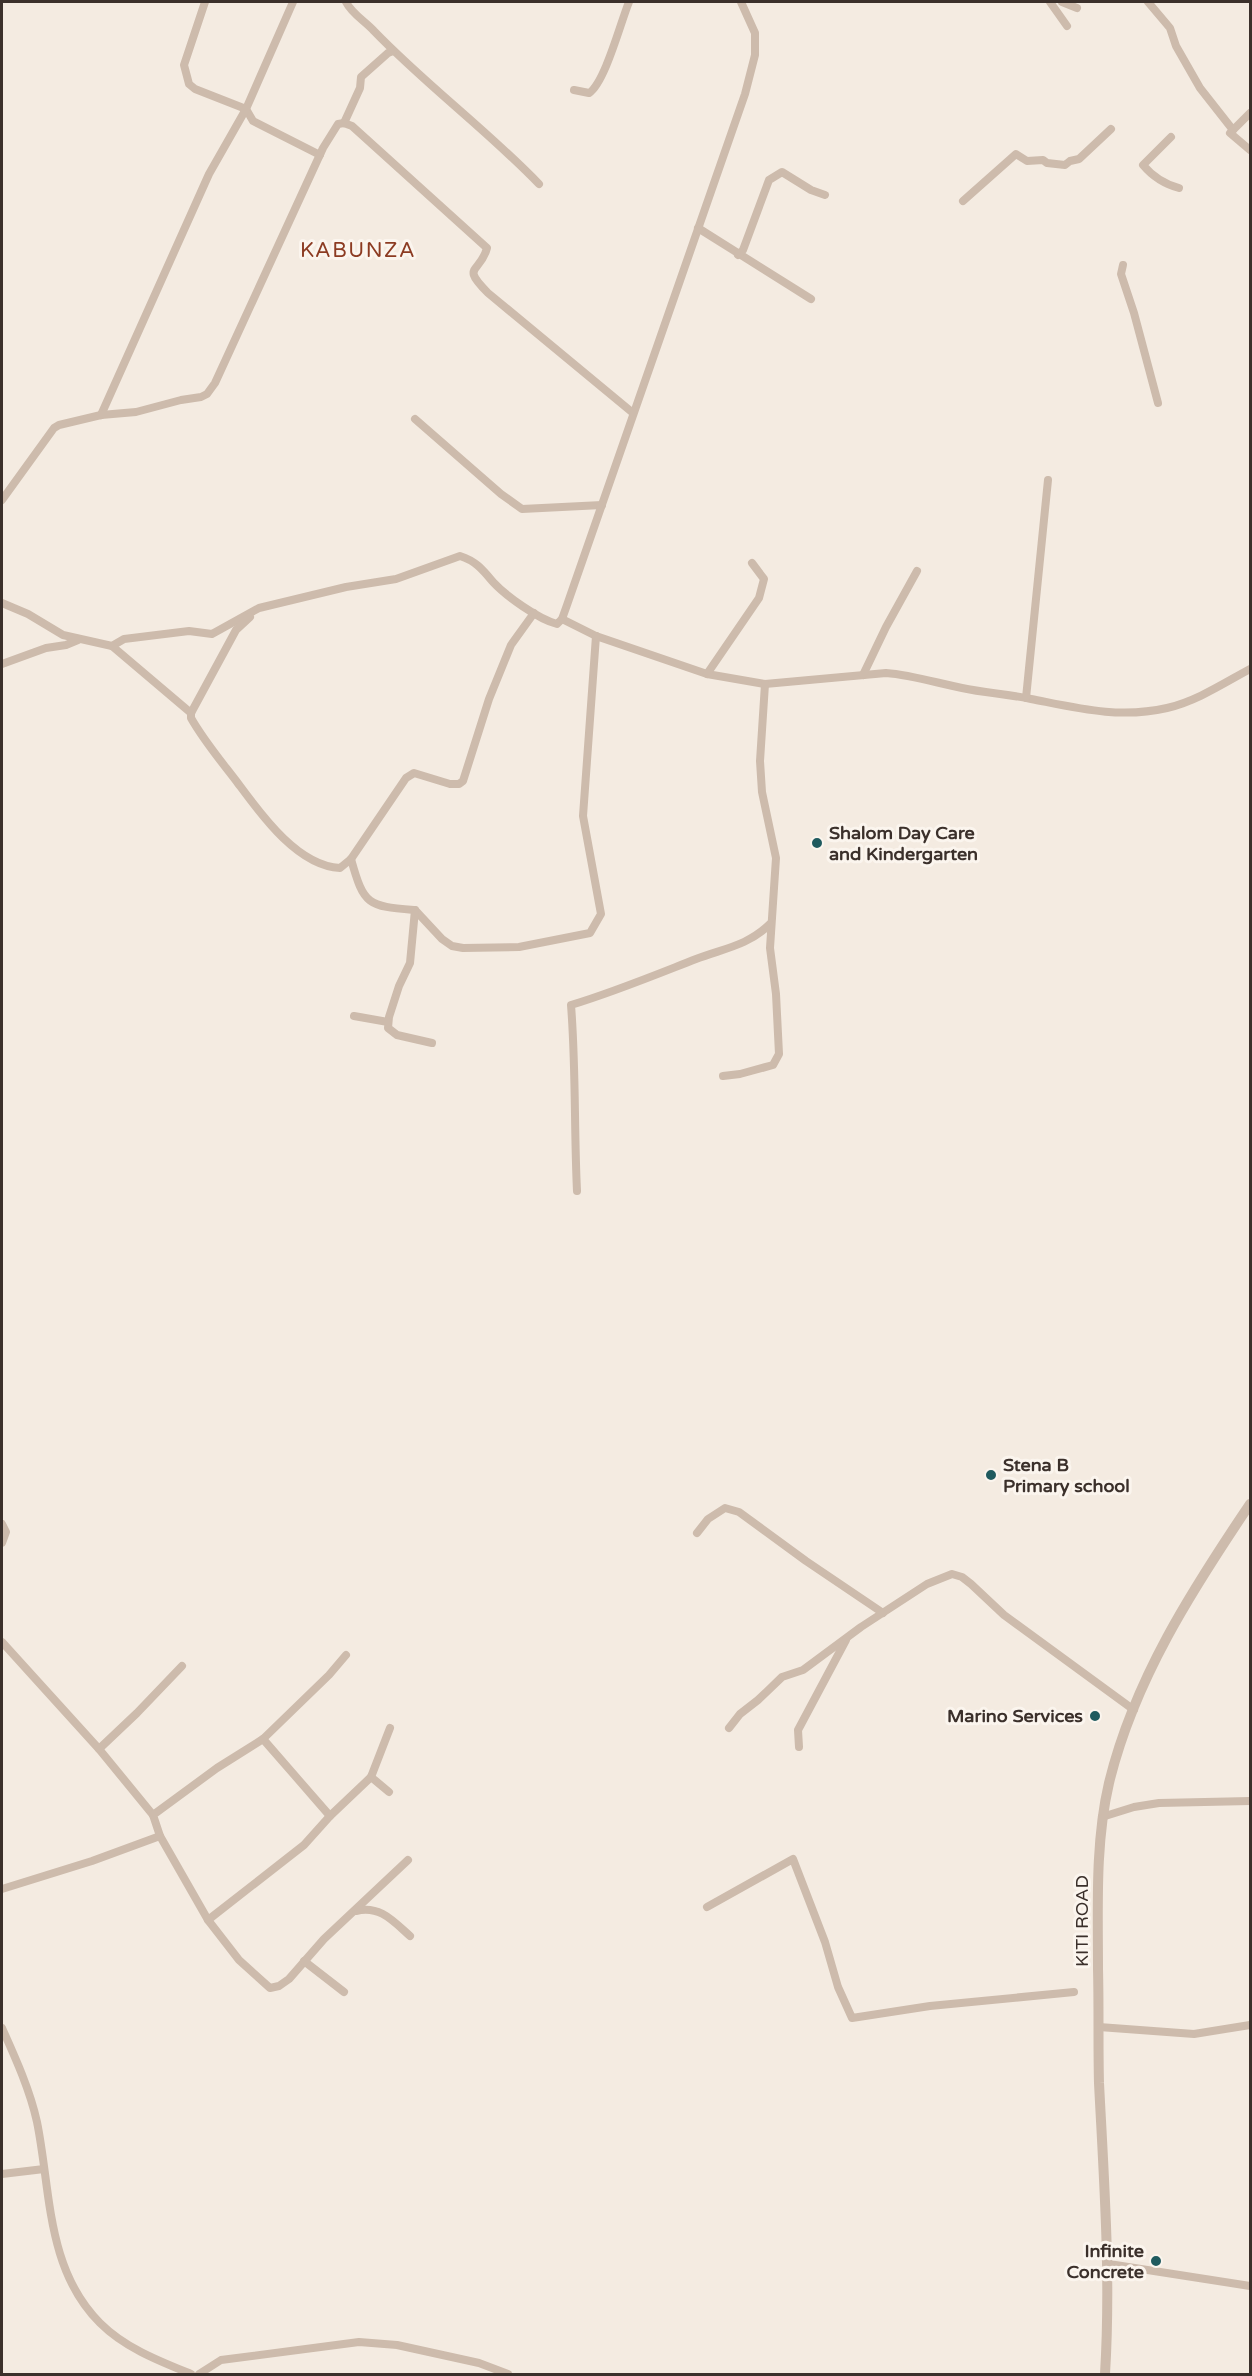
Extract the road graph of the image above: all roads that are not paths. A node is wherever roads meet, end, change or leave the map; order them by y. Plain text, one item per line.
1 (205, 2) edge
2 (293, 2) edge
3 (346, 2) edge
4 (629, 2) edge
5 (741, 2) edge
6 (1050, 2) edge
7 (1062, 2) edge
8 (1148, 2) edge
9 (1077, 8) dead end
10 (1067, 26) dead end
11 (393, 51) junction
12 (574, 90) dead end
13 (246, 109) junction
14 (1251, 113) edge
15 (344, 123) junction
16 (1111, 129) dead end
17 (1233, 130) junction
18 (1172, 137) dead end
19 (1251, 150) edge
20 (320, 155) junction
21 (539, 183) dead end
22 (1179, 188) dead end
23 (825, 195) dead end
24 (963, 201) dead end
25 (698, 228) junction
26 (738, 255) junction
27 (1123, 265) dead end
28 (811, 299) dead end
29 (1158, 403) dead end
30 (633, 413) junction
31 (101, 415) junction
32 (415, 420) dead end
33 (1048, 480) dead end
34 (2, 500) edge
35 (602, 505) junction
36 (752, 563) dead end
37 (917, 571) dead end
38 (2, 603) edge
39 (259, 608) junction
40 (534, 613) junction
41 (562, 619) junction
42 (596, 636) junction
43 (78, 640) junction
44 (112, 646) junction
45 (2, 664) edge
46 (1251, 669) edge
47 (707, 674) junction
48 (863, 675) junction
49 (765, 684) junction
50 (1026, 698) junction
51 (191, 713) junction
52 (351, 859) junction
53 (415, 910) junction
54 (770, 924) junction
55 (354, 1016) dead end
56 (388, 1022) junction
57 (432, 1043) dead end
58 (723, 1076) dead end
59 (577, 1191) dead end
60 (1251, 1504) edge
61 (2, 1524) edge
62 (697, 1533) dead end
63 (2, 1543) edge
64 (883, 1612) junction
65 (847, 1637) junction
66 (2, 1642) edge
67 (346, 1655) dead end
68 (182, 1666) dead end
69 (1134, 1710) junction
70 (390, 1728) dead end
71 (729, 1728) dead end
72 (263, 1738) junction
73 (799, 1747) dead end
74 (99, 1749) junction
75 (371, 1776) junction
76 (389, 1792) dead end
77 (1251, 1801) edge
78 (153, 1815) junction
79 (330, 1816) junction
80 (1102, 1817) junction
81 (160, 1836) junction
82 (408, 1860) dead end
83 (2, 1889) edge
84 (707, 1907) dead end
85 (356, 1911) junction
86 (208, 1920) junction
87 (410, 1936) dead end
88 (304, 1961) junction
89 (344, 1992) dead end
90 (1074, 1992) dead end
91 (1251, 2025) edge
92 (1099, 2027) junction
93 (3, 2034) edge
94 (44, 2169) junction
95 (2, 2174) edge
96 (1109, 2264) junction
97 (1251, 2286) edge
98 (190, 2374) edge
99 (199, 2374) edge
100 (508, 2374) edge
101 (1105, 2374) edge

1 - 13 street
2 - 13 street
3 - 11 street
4 - 12 street
5 - 25 street
6 - 10 street
7 - 9 street
8 - 17 street
11 - 15 street
11 - 21 street
13 - 20 street
13 - 31 street
14 - 17 street
15 - 20 street
15 - 30 street
16 - 24 street
17 - 19 street
18 - 22 street
20 - 31 street
23 - 26 street
25 - 26 street
25 - 30 street
26 - 28 street
27 - 29 street
30 - 35 street
31 - 34 street
32 - 35 street
33 - 50 street
35 - 41 street
36 - 47 street
37 - 48 street
38 - 43 street
39 - 40 street
39 - 44 street
39 - 51 street
40 - 41 street
40 - 52 street
41 - 42 street
42 - 47 street
42 - 53 street
43 - 44 street
43 - 45 street
44 - 51 street
46 - 50 street
47 - 49 street
48 - 49 street
48 - 50 street
49 - 54 street
51 - 52 street
52 - 53 street
53 - 56 street
54 - 58 street
54 - 59 street
55 - 56 street
56 - 57 street
60 - 69 street, KITI ROAD
61 - 63 street
62 - 64 street
64 - 65 street
64 - 69 street
65 - 71 street
65 - 73 street
66 - 74 street
67 - 72 street
68 - 74 street
69 - 80 street, KITI ROAD
70 - 75 street
72 - 78 street
72 - 79 street
74 - 78 street
75 - 76 street
75 - 79 street
77 - 80 street
78 - 81 street
79 - 86 street
80 - 92 street, KITI ROAD
81 - 83 street
81 - 86 street
82 - 85 street
84 - 90 street
85 - 87 street
85 - 88 street
86 - 88 street
88 - 89 street
91 - 92 street
92 - 96 street, KITI ROAD
93 - 94 street
94 - 95 street
94 - 98 street
96 - 97 street
96 - 101 street, KITI ROAD
99 - 100 street

